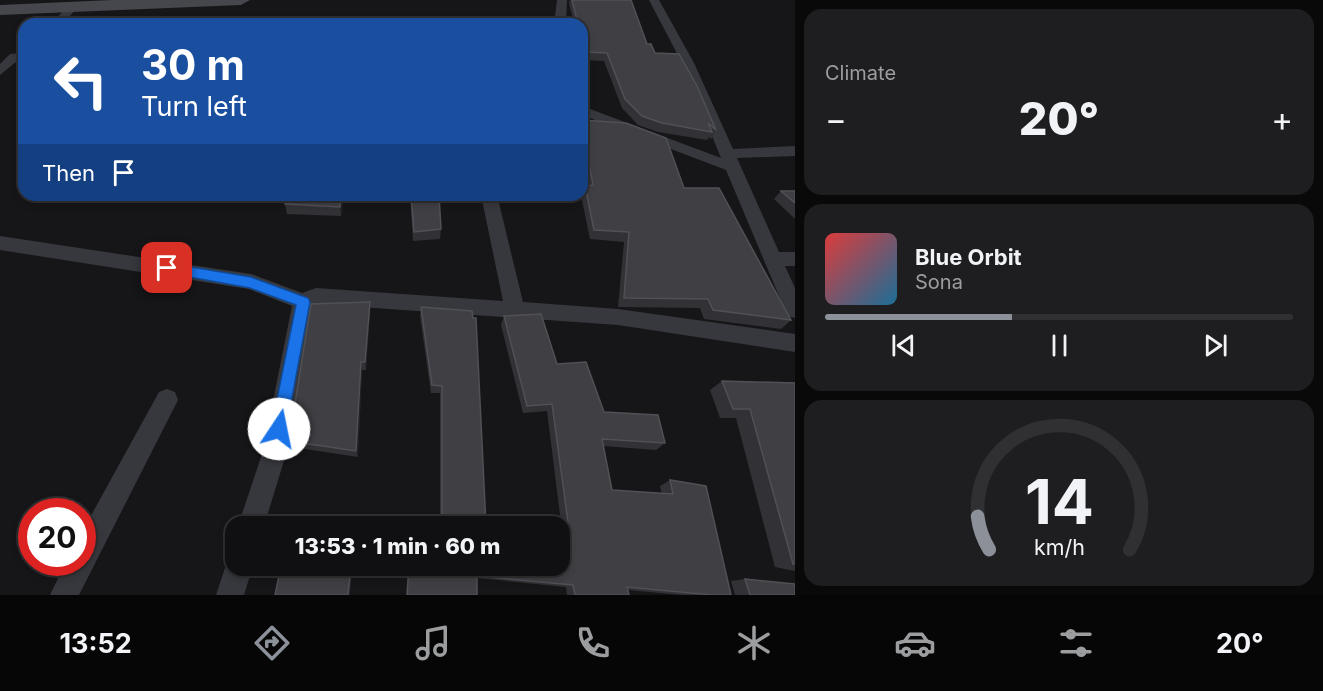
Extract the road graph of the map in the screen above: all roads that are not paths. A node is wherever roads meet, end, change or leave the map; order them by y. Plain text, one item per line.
1 (241, 0) edge
2 (562, 0) edge
3 (654, 0) edge
4 (85, 6) edge
5 (0, 10) edge
6 (66, 18) edge
7 (560, 18) edge
8 (18, 57) edge
9 (0, 71) edge
10 (588, 112) edge
11 (795, 151) edge
12 (728, 160) junction
13 (490, 201) edge
14 (0, 243) edge
15 (773, 259) junction
16 (795, 259) edge
17 (303, 302) junction
18 (795, 310) edge
19 (515, 311) junction
20 (795, 343) edge
21 (167, 400) dead end
22 (254, 516) edge
23 (96, 534) edge
24 (74, 576) edge
25 (236, 576) edge
26 (64, 595) edge
27 (230, 595) edge

1 - 4 main road
2 - 7 lane
3 - 12 lane
4 - 5 main road
4 - 6 lane
8 - 9 lane
10 - 12 lane
11 - 12 lane
12 - 15 lane
13 - 19 lane
14 - 17 lane
15 - 16 lane
15 - 18 lane
17 - 19 lane
17 - 22 lane
19 - 20 lane
21 - 23 lane
24 - 26 lane
25 - 27 lane

